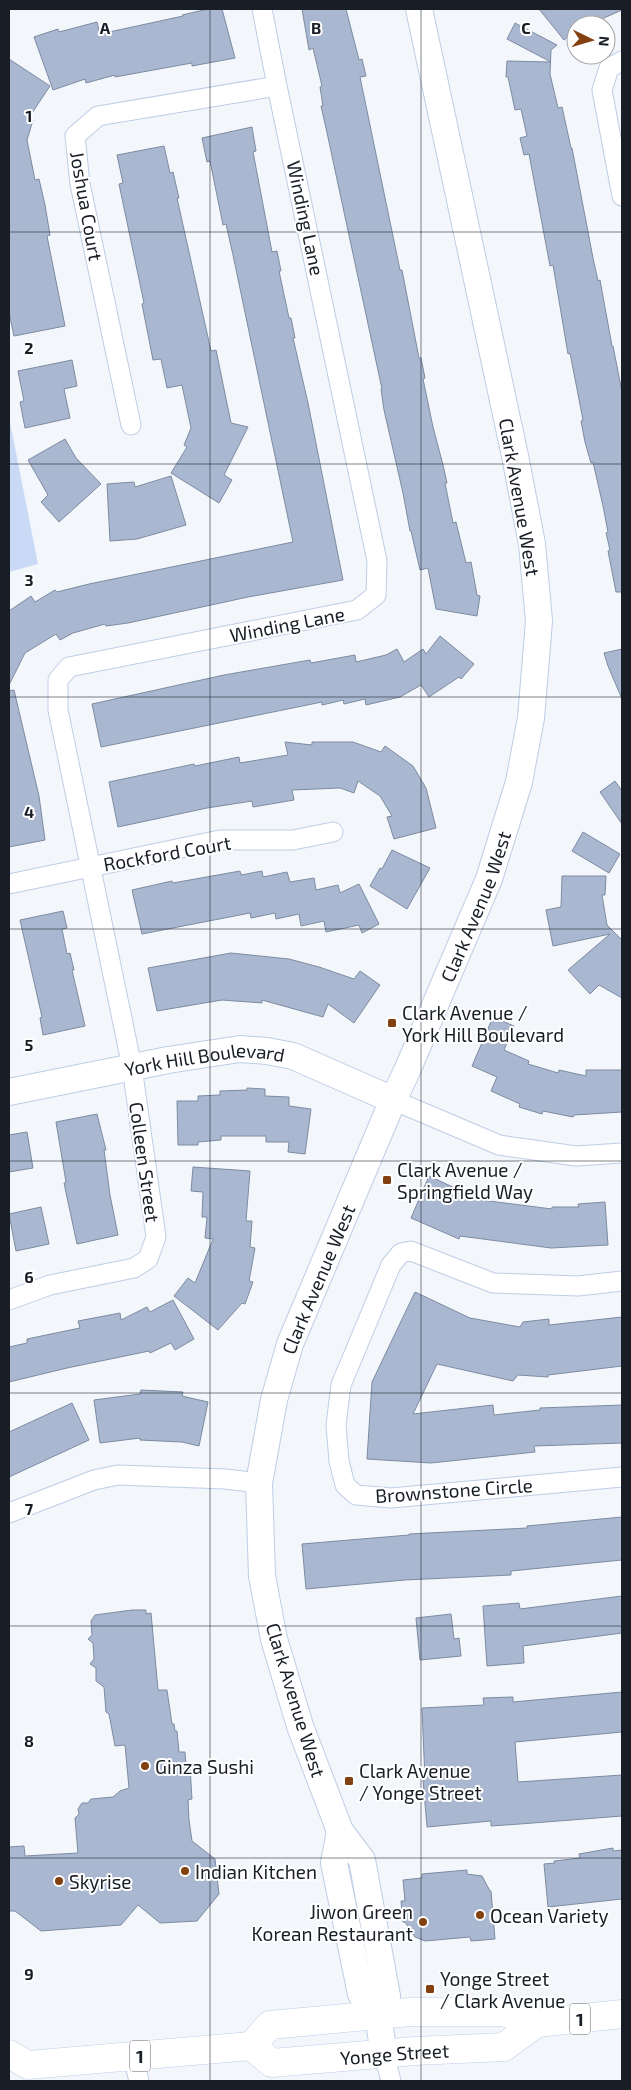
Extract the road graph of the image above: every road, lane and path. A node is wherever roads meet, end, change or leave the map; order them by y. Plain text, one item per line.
1 (262, 9) edge
2 (419, 9) edge
3 (622, 61) edge
4 (277, 86) junction
5 (622, 196) edge
6 (131, 425) dead end
7 (333, 832) dead end
8 (91, 868) junction
9 (9, 884) edge
10 (132, 1067) junction
11 (9, 1092) edge
12 (392, 1100) junction
13 (622, 1152) edge
14 (622, 1281) edge
15 (9, 1300) edge
16 (622, 1477) edge
17 (259, 1483) junction
18 (9, 1513) edge
19 (622, 2014) edge
20 (378, 2016) junction
21 (538, 2023) junction
22 (251, 2046) junction
23 (384, 2054) junction
24 (16, 2067) edge
25 (136, 2069) edge
26 (391, 2081) edge

1 - 4 street, Winding Lane
2 - 12 street, Clark Avenue West
3 - 5 street
4 - 6 street, Joshua Court
4 - 8 street, Winding Lane
7 - 8 street, Rockford Court
8 - 9 street, Rockford Court
8 - 10 street, Winding Lane
10 - 11 street, York Hill Boulevard
10 - 12 street, York Hill Boulevard
10 - 15 street, Colleen Street
12 - 13 street
12 - 17 street, Clark Avenue West
14 - 16 street, Brownstone Circle
17 - 18 street
17 - 20 street, Clark Avenue West
19 - 21 main road, Yonge Street / 1
20 - 21 main road, Yonge Street / 1
20 - 22 main road, Yonge Street / 1
20 - 23 street
21 - 23 main road, Yonge Street / 1
22 - 23 main road, Yonge Street / 1
22 - 25 main road, 1
23 - 26 street
24 - 25 main road, 1

